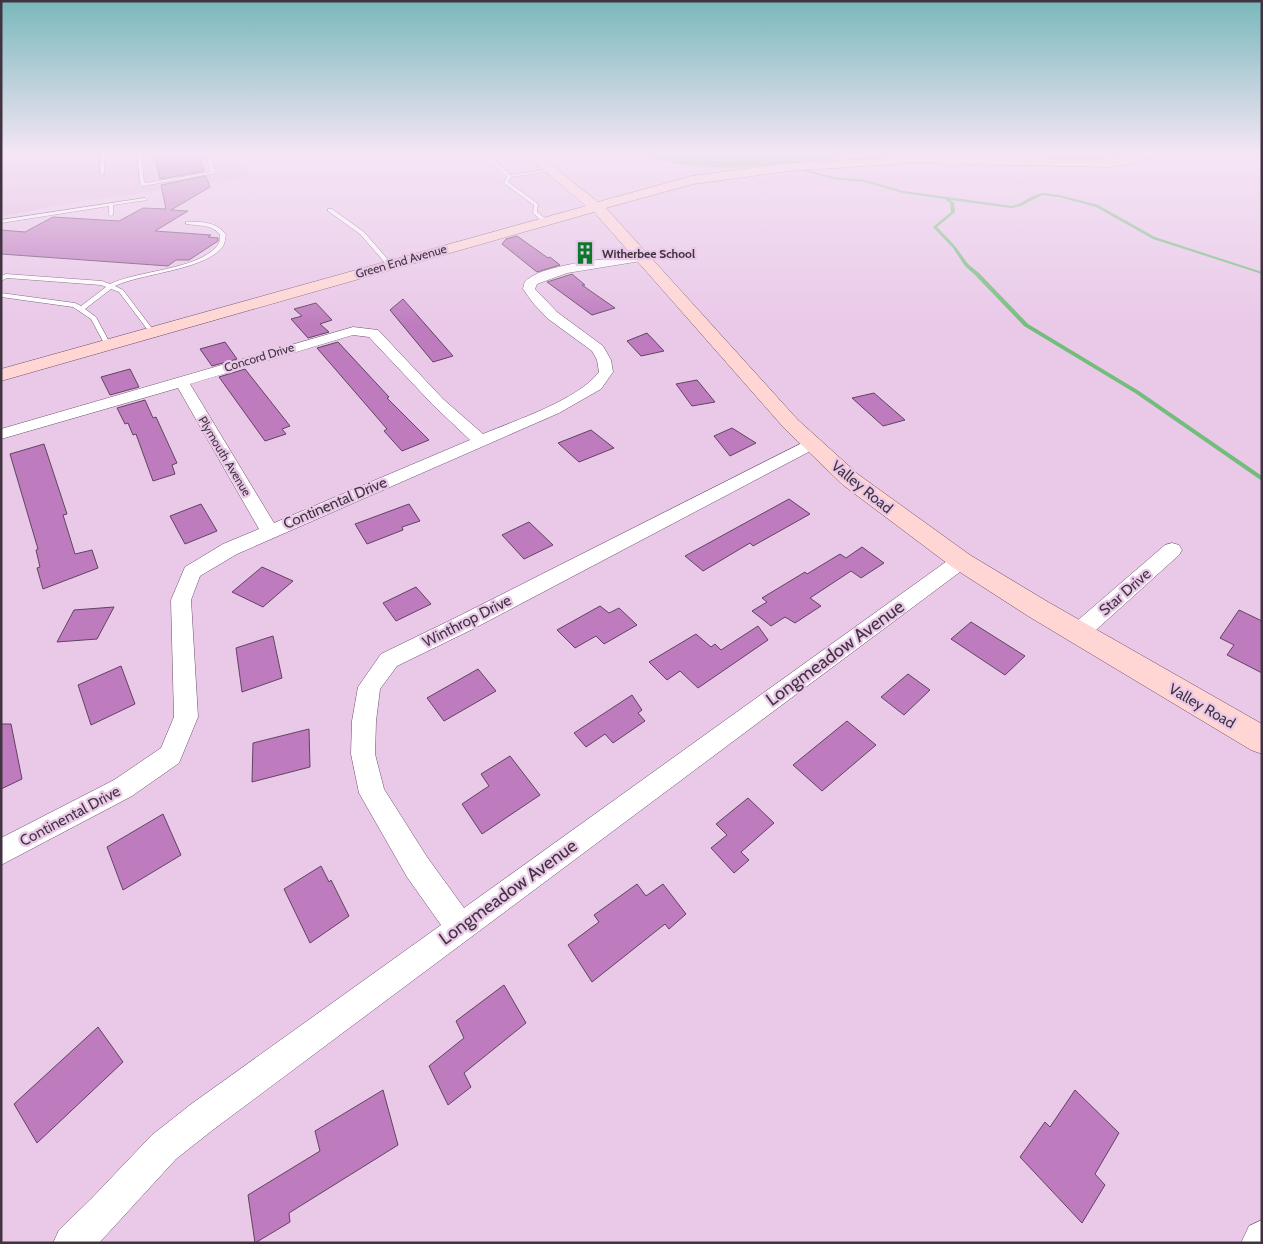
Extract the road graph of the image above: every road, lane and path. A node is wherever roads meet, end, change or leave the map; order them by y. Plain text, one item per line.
1 (74, 210) edge
2 (110, 210) edge
3 (330, 210) dead end
4 (535, 210) edge
5 (585, 210) edge
6 (599, 210) edge
7 (110, 215) dead end
8 (545, 221) junction
9 (1, 222) edge
10 (188, 223) dead end
11 (642, 258) junction
12 (389, 264) junction
13 (3, 276) edge
14 (109, 286) junction
15 (1, 295) edge
16 (82, 308) junction
17 (152, 332) junction
18 (108, 345) junction
19 (1, 375) edge
20 (181, 381) junction
21 (1, 434) edge
22 (480, 440) junction
23 (812, 443) junction
24 (270, 531) junction
25 (1172, 550) dead end
26 (961, 561) junction
27 (1078, 633) junction
28 (1262, 740) edge
29 (1, 852) edge
30 (460, 927) junction
31 (1262, 1239) edge
32 (72, 1243) edge
33 (1260, 1243) edge

1 - 9 lane
2 - 7 lane
3 - 12 lane
4 - 8 lane
5 - 8 main road, Green End Avenue
6 - 11 main road, Valley Road
8 - 12 main road, Green End Avenue
10 - 14 lane
11 - 22 street, Continental Drive
11 - 23 main road, Valley Road
12 - 17 main road, Green End Avenue
13 - 14 lane
14 - 16 lane
14 - 17 lane
15 - 16 lane
16 - 18 lane
17 - 18 main road, Green End Avenue
18 - 19 main road, Green End Avenue
20 - 21 street, Concord Drive
20 - 22 street, Concord Drive
20 - 24 street, Plymouth Avenue
22 - 24 street, Continental Drive
23 - 26 main road, Valley Road
23 - 30 street, Winthrop Drive
24 - 29 street, Continental Drive
25 - 27 street, Star Drive
26 - 27 main road, Valley Road
26 - 30 street, Longmeadow Avenue
27 - 28 main road, Valley Road
30 - 32 street, Longmeadow Avenue
31 - 33 street

